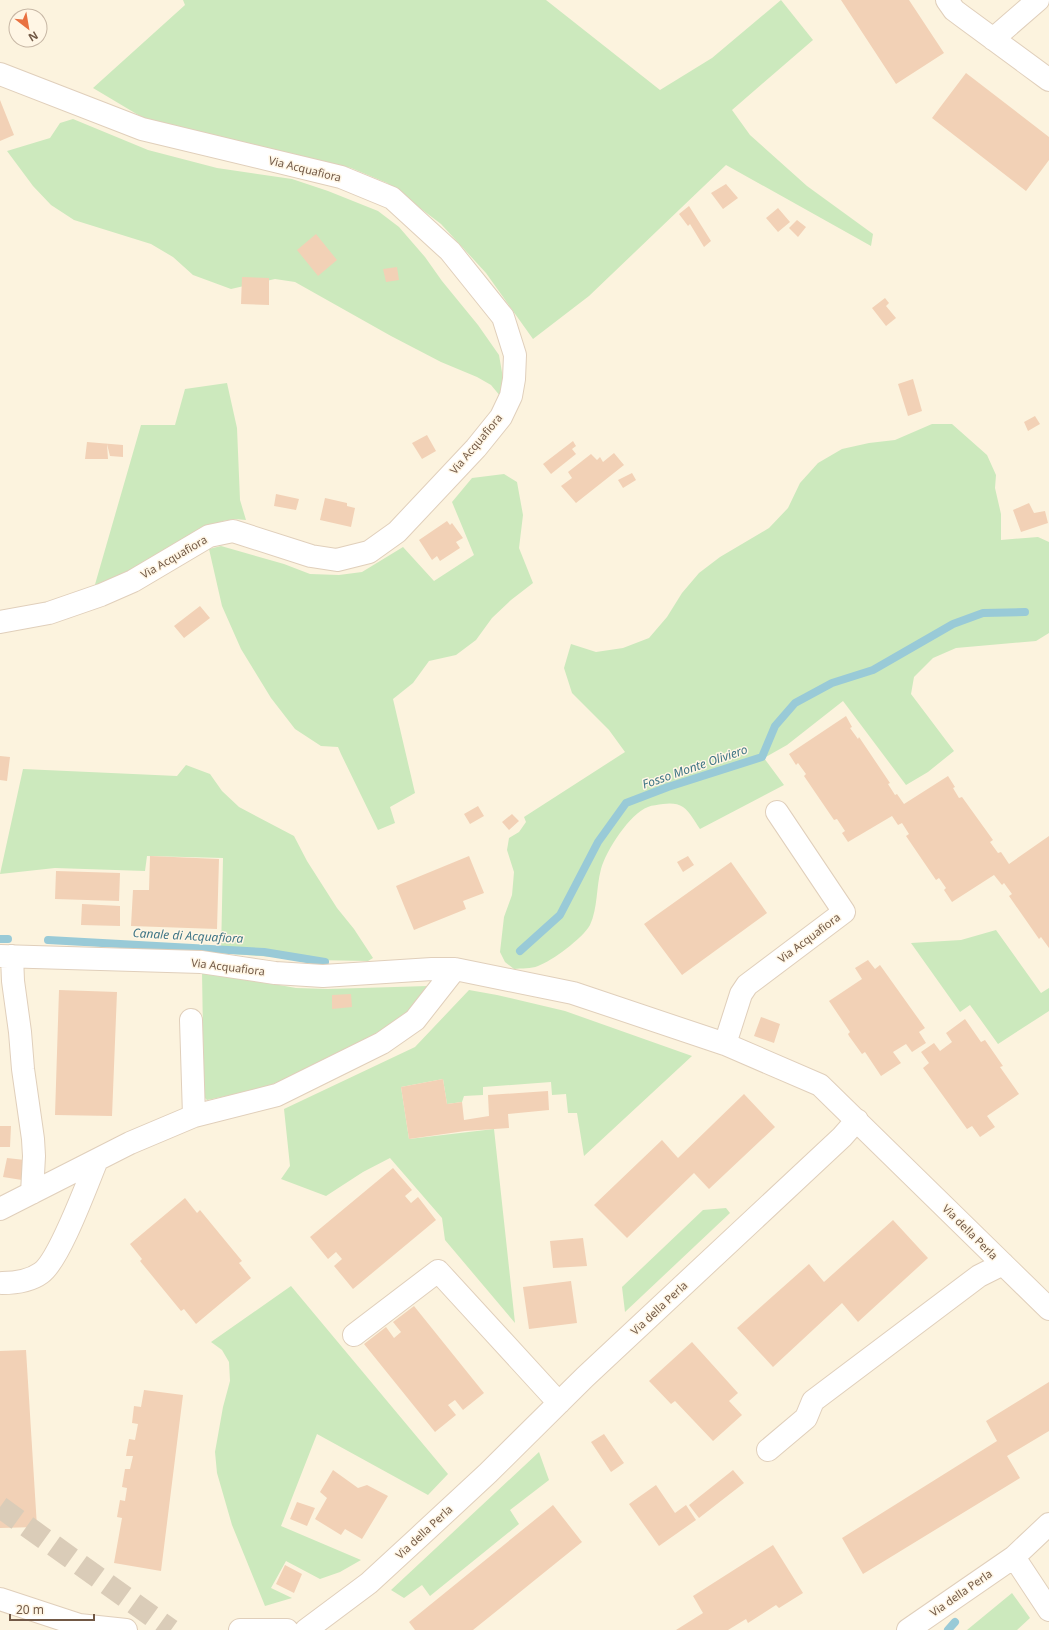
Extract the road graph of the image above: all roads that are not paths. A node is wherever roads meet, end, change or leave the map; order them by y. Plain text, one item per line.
1 (947, 0) edge
2 (1038, 0) edge
3 (993, 39) junction
4 (0, 74) edge
5 (1049, 80) edge
6 (0, 622) edge
7 (777, 812) dead end
8 (6, 956) edge
9 (455, 970) junction
10 (191, 1020) dead end
11 (726, 1044) junction
12 (194, 1116) junction
13 (857, 1120) junction
14 (98, 1160) junction
15 (32, 1193) junction
16 (0, 1209) edge
17 (1003, 1264) junction
18 (2, 1283) dead end
19 (1049, 1309) edge
20 (354, 1335) dead end
21 (559, 1403) junction
22 (768, 1450) dead end
23 (1049, 1524) edge
24 (1014, 1557) junction
25 (0, 1599) edge
26 (1049, 1610) edge
27 (126, 1630) edge
28 (240, 1630) edge
29 (287, 1630) edge
30 (306, 1630) edge
31 (908, 1630) edge

1 - 3 street
2 - 3 street
3 - 5 street
4 - 6 street, Via Acquafiora
7 - 11 street, Via Acquafiora
8 - 9 street, Via Acquafiora
8 - 15 street
9 - 11 street, Via Acquafiora
9 - 12 street
10 - 12 street
11 - 13 street, Via Acquafiora
12 - 14 street
13 - 17 street, Via della Perla
13 - 21 street, Via della Perla
14 - 15 street
14 - 18 street
15 - 16 street
17 - 19 street, Via della Perla
17 - 22 street, Via della Perla
20 - 21 street
21 - 30 street, Via della Perla
23 - 24 street, Via della Perla
24 - 26 street
24 - 31 street, Via della Perla
25 - 27 street
28 - 29 street

